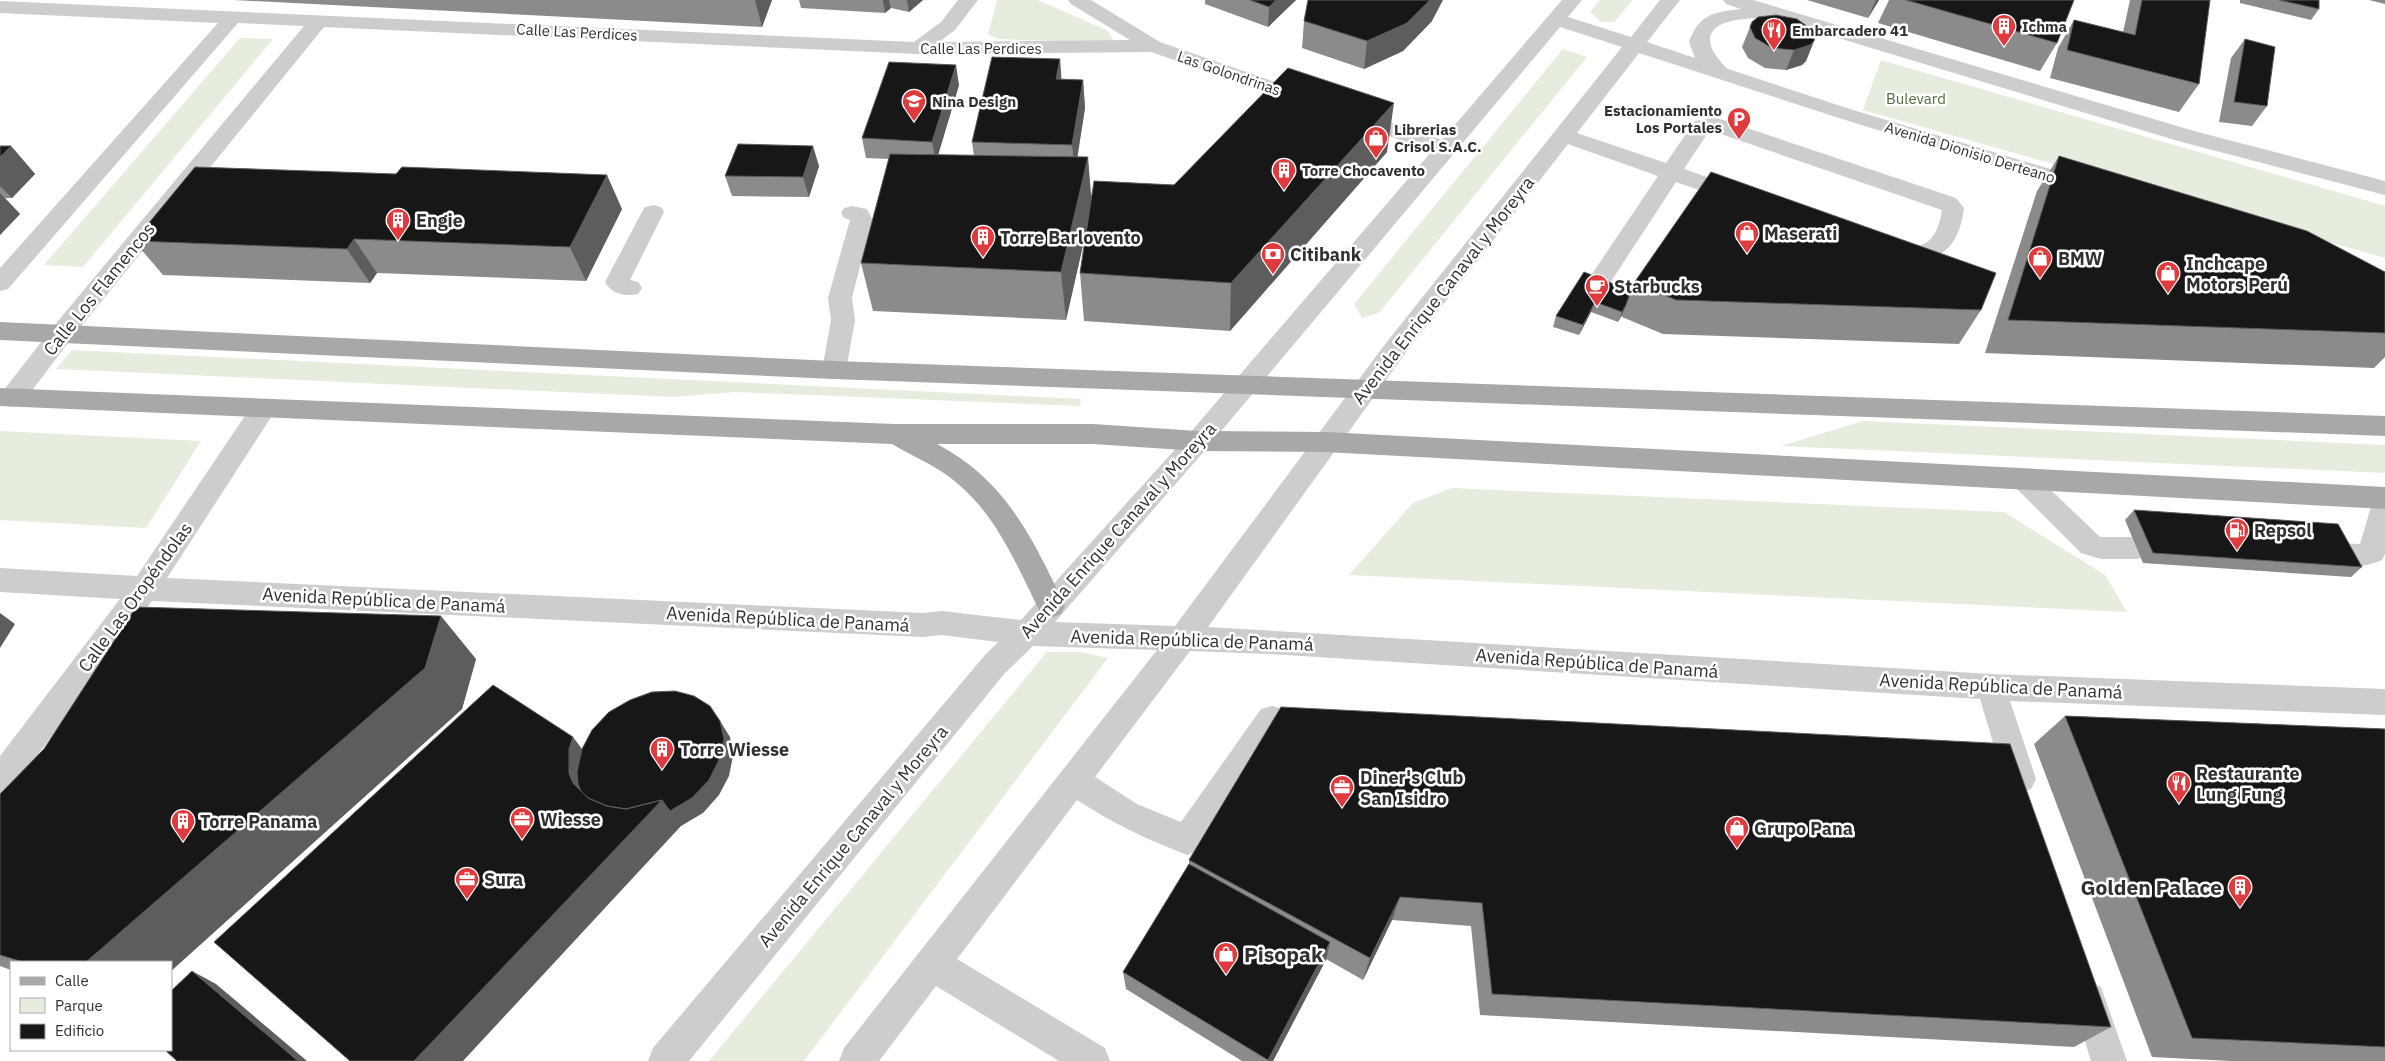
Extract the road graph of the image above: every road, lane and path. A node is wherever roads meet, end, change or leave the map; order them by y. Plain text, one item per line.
1 (968, 0) edge
2 (1078, 0) edge
3 (1572, 0) edge
4 (1670, 0) edge
5 (1733, 0) edge
6 (0, 7) edge
7 (1771, 11) junction
8 (234, 16) junction
9 (1556, 19) junction
10 (320, 20) junction
11 (1635, 45) junction
12 (1154, 46) junction
13 (918, 48) junction
14 (1722, 74) junction
15 (1563, 135) junction
16 (1444, 148) junction
17 (1671, 173) junction
18 (214, 183) edge
19 (185, 184) junction
20 (2385, 188) edge
21 (2097, 191) edge
22 (1756, 202) edge
23 (653, 212) dead end
24 (852, 212) dead end
25 (1878, 244) edge
26 (1600, 280) edge
27 (0, 283) edge
28 (630, 288) dead end
29 (0, 331) edge
30 (62, 333) junction
31 (834, 370) junction
32 (1245, 386) junction
33 (1366, 388) junction
34 (6, 397) edge
35 (264, 408) junction
36 (2385, 426) edge
37 (895, 434) junction
38 (1198, 441) junction
39 (1325, 442) junction
40 (2023, 479) junction
41 (2385, 499) edge
42 (2137, 548) dead end
43 (2338, 554) edge
44 (0, 580) edge
45 (144, 589) junction
46 (1051, 606) junction
47 (1027, 633) junction
48 (1182, 640) junction
49 (1991, 688) junction
50 (2385, 702) edge
51 (1272, 719) edge
52 (1073, 780) junction
53 (0, 781) edge
54 (2029, 809) edge
55 (932, 964) junction
56 (2080, 968) edge
57 (666, 1061) edge
58 (857, 1061) edge
59 (1092, 1061) edge
60 (2109, 1061) edge

1 - 13 street
2 - 12 street, Las Golondrinas
3 - 9 street, Avenida Enrique Canaval y Moreyra
4 - 11 street, Avenida Enrique Canaval y Moreyra
5 - 7 street
6 - 8 street, Calle Las Perdices
7 - 14 street
7 - 20 street
8 - 10 street, Calle Las Perdices
8 - 27 street
9 - 11 street, Avenida Dionisio Derteano
9 - 16 street, Avenida Enrique Canaval y Moreyra
10 - 13 street, Calle Las Perdices
10 - 19 street, Calle Los Flamencos
11 - 14 street, Avenida Dionisio Derteano
11 - 15 street, Avenida Enrique Canaval y Moreyra
12 - 13 street, Calle Las Perdices
12 - 16 street, Las Golondrinas
14 - 21 street, Avenida Dionisio Derteano
15 - 17 street
15 - 33 street, Avenida Enrique Canaval y Moreyra
16 - 32 street, Avenida Enrique Canaval y Moreyra
17 - 22 street
17 - 25 street
17 - 26 street
18 - 19 street
19 - 30 street, Calle Los Flamencos
23 - 28 street
24 - 31 street
29 - 30 main road
30 - 31 main road
30 - 34 street, Calle Los Flamencos
31 - 32 main road
32 - 33 main road
32 - 38 street, Avenida Enrique Canaval y Moreyra
33 - 36 main road
33 - 39 street, Avenida Enrique Canaval y Moreyra
34 - 35 main road
35 - 37 main road
35 - 45 street, Calle Las Oropéndolas
37 - 38 main road
37 - 46 main road
38 - 39 main road
38 - 46 street, Avenida Enrique Canaval y Moreyra
39 - 40 main road
39 - 48 street, Avenida Enrique Canaval y Moreyra
40 - 41 main road
40 - 42 street
41 - 43 street
44 - 45 street, Avenida República de Panamá
45 - 47 street, Avenida República de Panamá
45 - 53 street, Calle Las Oropéndolas
46 - 47 street, Avenida Enrique Canaval y Moreyra
47 - 48 street, Avenida República de Panamá
47 - 57 street, Avenida Enrique Canaval y Moreyra
48 - 49 street, Avenida República de Panamá
48 - 52 street, Avenida Enrique Canaval y Moreyra
49 - 50 street, Avenida República de Panamá
49 - 54 street
51 - 52 street
52 - 55 street, Avenida Enrique Canaval y Moreyra
55 - 58 street, Avenida Enrique Canaval y Moreyra
55 - 59 street
56 - 60 street

